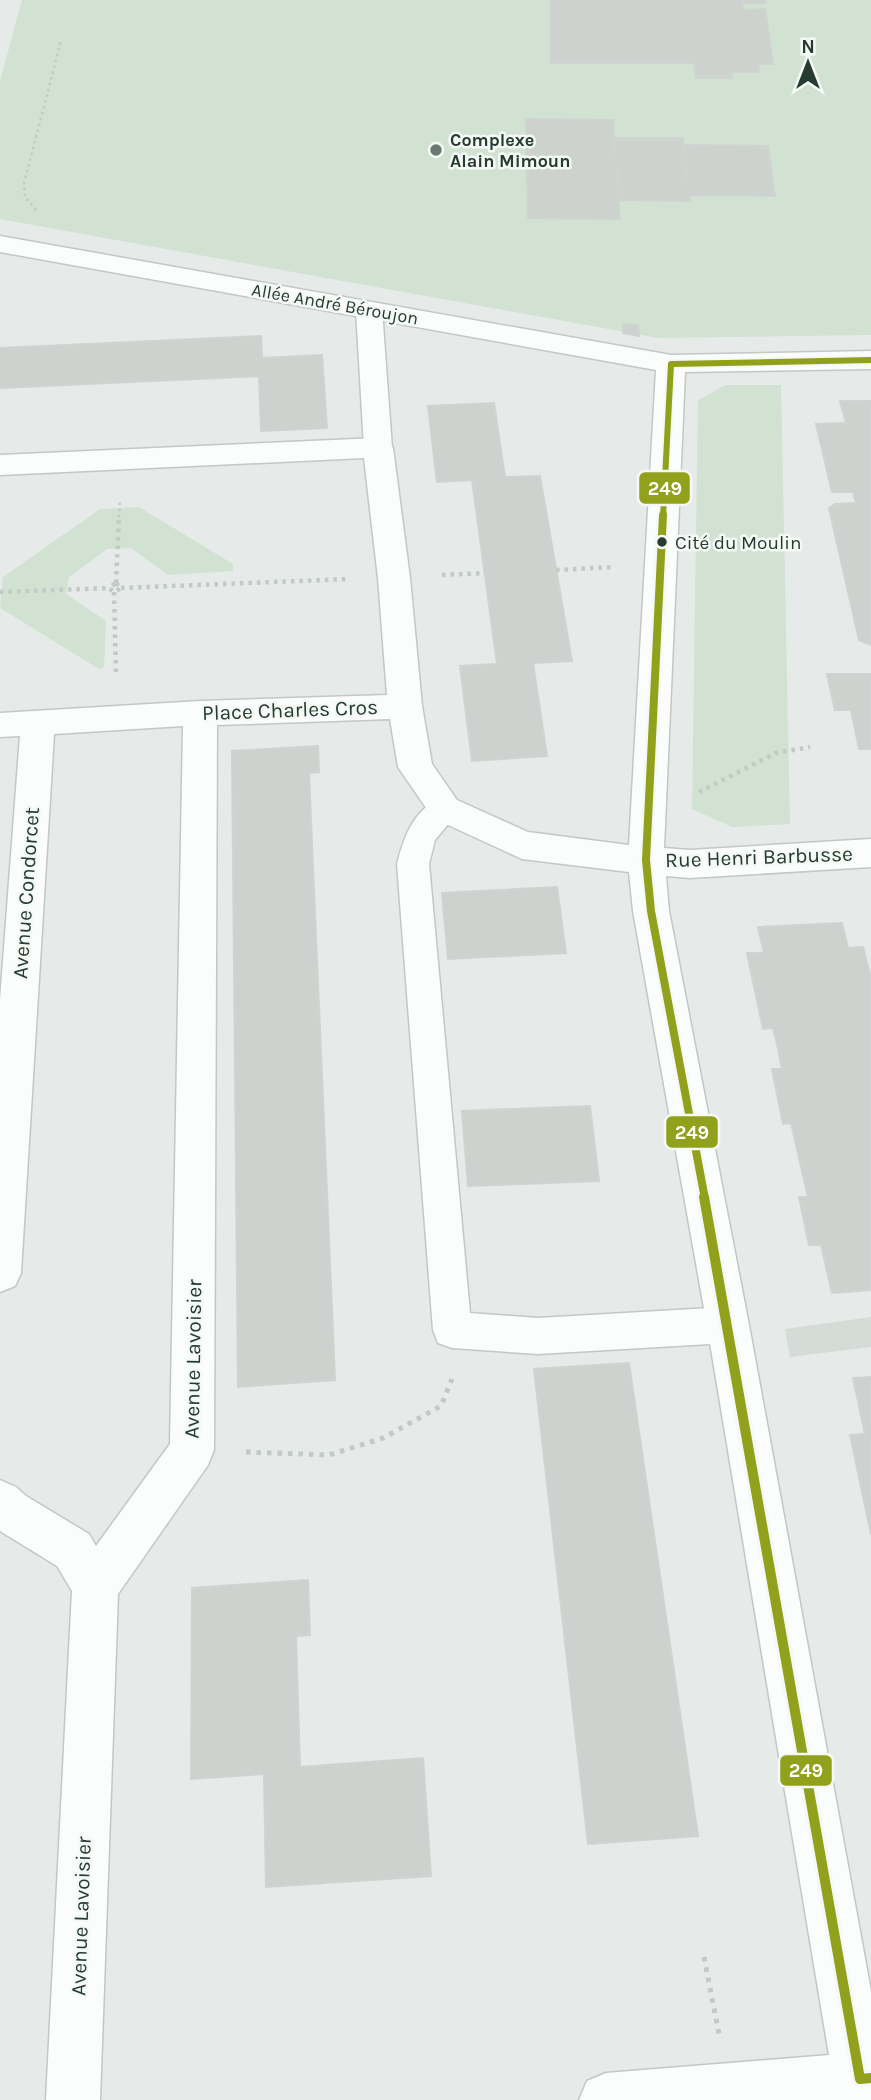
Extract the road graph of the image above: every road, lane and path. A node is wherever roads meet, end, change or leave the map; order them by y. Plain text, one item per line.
1 (61, 41) dead end
2 (0, 244) edge
3 (78, 258) junction
4 (369, 310) junction
5 (871, 360) edge
6 (671, 364) junction
7 (378, 448) junction
8 (122, 459) junction
9 (0, 465) edge
10 (661, 569) junction
11 (556, 570) dead end
12 (485, 573) dead end
13 (394, 578) junction
14 (116, 583) junction
15 (109, 588) junction
16 (121, 588) junction
17 (0, 592) edge
18 (114, 592) junction
19 (405, 706) junction
20 (200, 713) junction
21 (116, 718) junction
22 (38, 723) junction
23 (0, 725) edge
24 (810, 747) dead end
25 (691, 796) dead end
26 (446, 809) junction
27 (871, 853) edge
28 (646, 860) junction
29 (0, 1273) edge
30 (728, 1325) junction
31 (472, 1332) junction
32 (192, 1450) junction
33 (0, 1502) edge
34 (95, 1587) junction
35 (704, 1957) dead end
36 (865, 2086) edge
37 (730, 2090) junction
38 (73, 2100) edge
39 (606, 2100) edge

1 - 3 path
2 - 3 street, Allée André Béroujon
3 - 4 street, Allée André Béroujon
4 - 6 street, Allée André Béroujon
4 - 7 lane
5 - 6 street, Allée André Béroujon
6 - 10 street
7 - 8 street
7 - 13 street, Place Charles Cros
8 - 9 street
8 - 14 path
10 - 11 path
10 - 28 street
12 - 13 path
13 - 16 path
13 - 19 street, Place Charles Cros
14 - 15 path
14 - 16 path
15 - 17 path
15 - 18 path
16 - 18 path
18 - 21 path
19 - 20 street, Place Charles Cros
19 - 26 street
20 - 21 street, Place Charles Cros
20 - 32 street, Avenue Lavoisier
21 - 22 street, Place Charles Cros
22 - 23 street, Place Charles Cros
22 - 29 street, Avenue Condorcet
24 - 25 path
26 - 28 street, Rue Henri Barbusse
26 - 31 lane
27 - 28 street, Rue Henri Barbusse
28 - 30 street
30 - 31 lane
30 - 36 street
31 - 32 path
32 - 34 street, Avenue Lavoisier
33 - 34 street
34 - 38 street, Avenue Lavoisier
35 - 37 path
36 - 37 street
37 - 39 street

